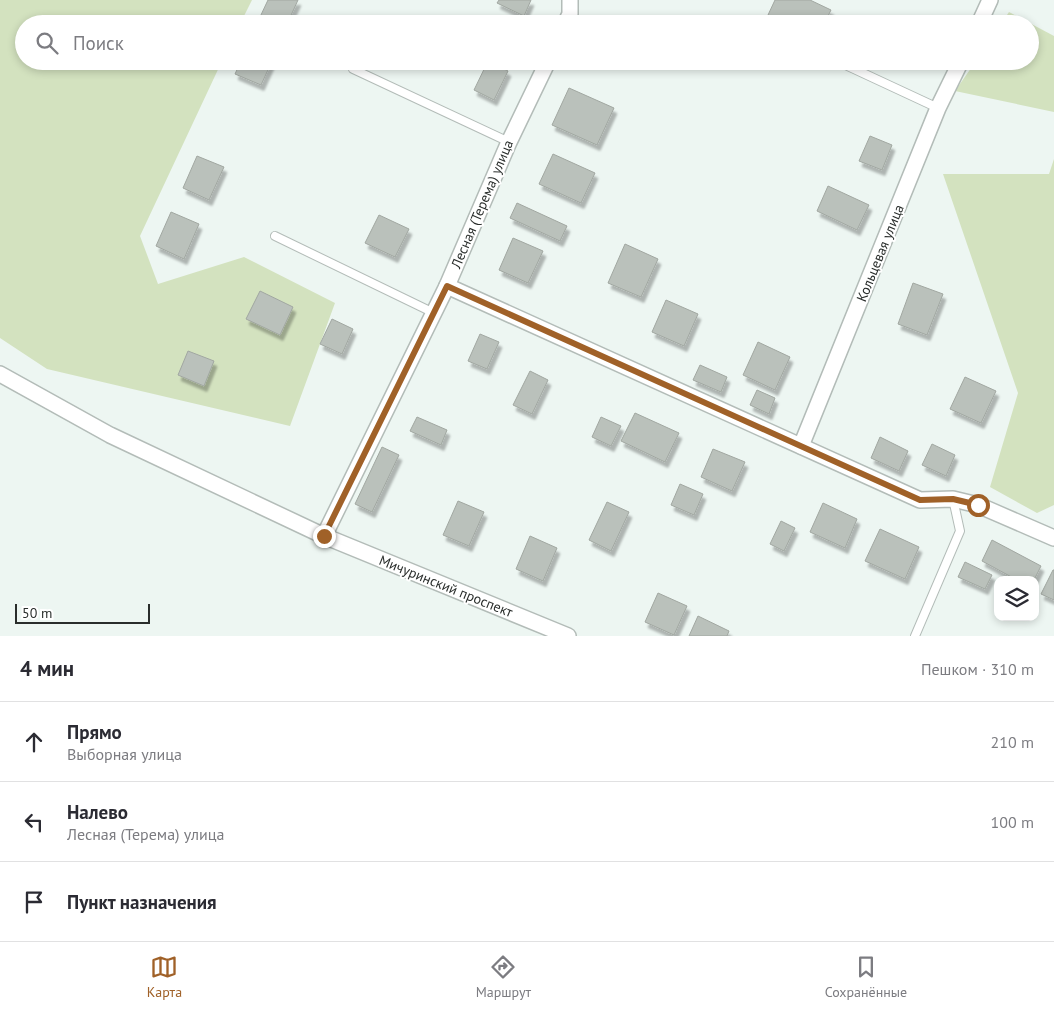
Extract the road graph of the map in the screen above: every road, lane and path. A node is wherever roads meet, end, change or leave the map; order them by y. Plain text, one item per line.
1 (570, 0) edge
2 (990, 0) edge
3 (570, 15) edge
4 (983, 15) edge
5 (355, 70) edge
6 (544, 70) edge
7 (856, 70) edge
8 (957, 70) edge
9 (938, 108) junction
10 (509, 142) junction
11 (275, 236) dead end
12 (447, 286) junction
13 (434, 313) junction
14 (0, 374) edge
15 (801, 446) junction
16 (953, 499) junction
17 (324, 536) junction
18 (1054, 538) edge
19 (568, 636) edge
20 (915, 636) edge

1 - 3 street
2 - 4 street
5 - 10 lane
6 - 10 street, Лесная (Терема) улица
7 - 9 lane
8 - 9 street, Кольцевая улица
9 - 15 street, Кольцевая улица
10 - 12 street, Лесная (Терема) улица
11 - 13 lane
12 - 13 street, Лесная (Терема) улица
12 - 15 street
13 - 17 street, Лесная (Терема) улица
14 - 17 street, Мичуринский проспект
15 - 16 street
16 - 18 street
16 - 20 lane
17 - 19 street, Мичуринский проспект

